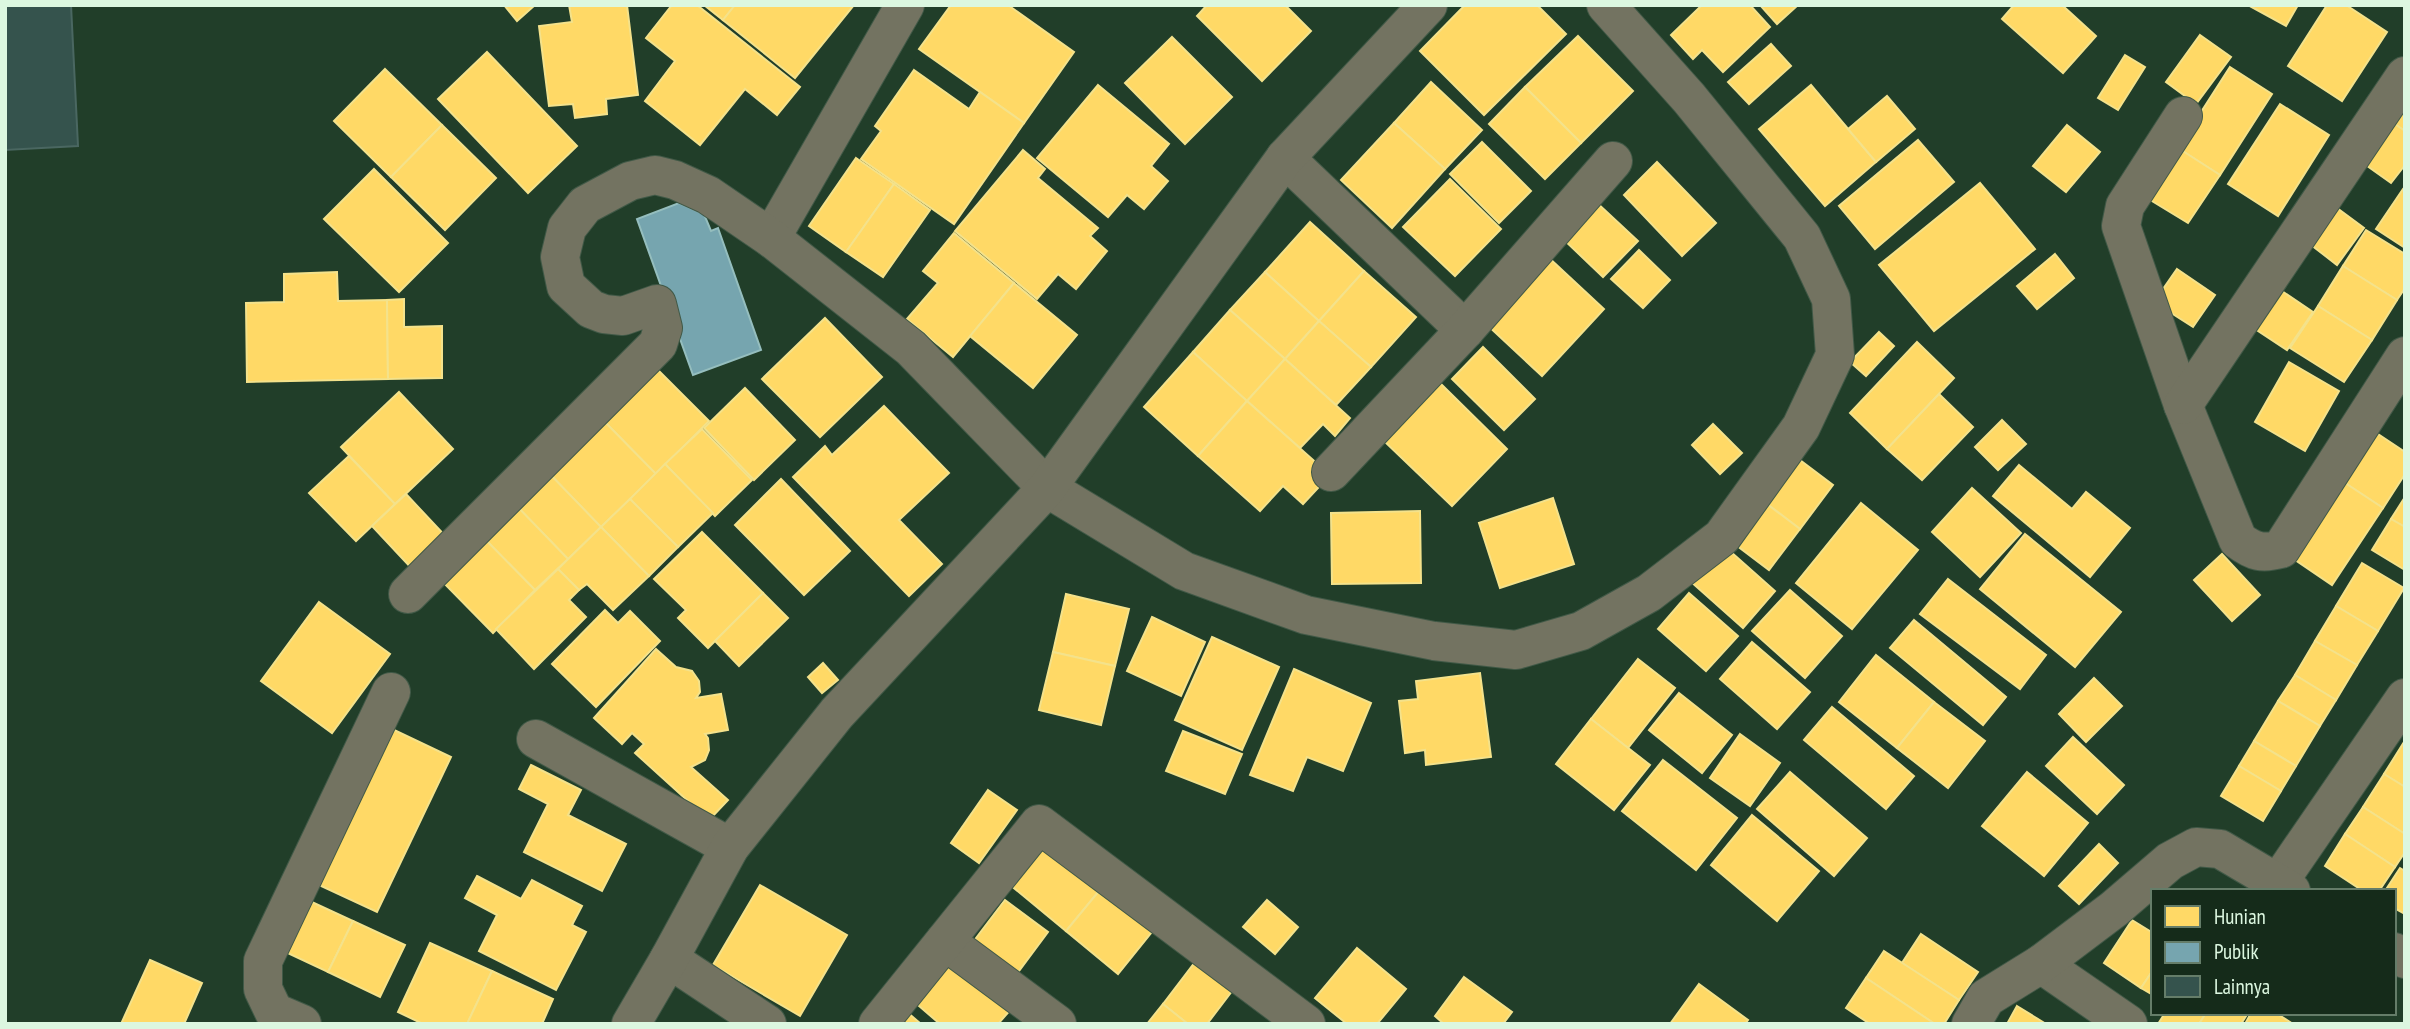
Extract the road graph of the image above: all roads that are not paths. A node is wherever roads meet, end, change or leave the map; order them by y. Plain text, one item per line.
1 (905, 5) edge
2 (1428, 5) edge
3 (1606, 5) edge
4 (2405, 76) edge
5 (2183, 116) dead end
6 (1285, 158) junction
7 (1613, 161) dead end
8 (772, 238) junction
9 (1465, 330) junction
10 (2405, 356) edge
11 (2183, 405) junction
12 (1331, 472) dead end
13 (1047, 488) junction
14 (408, 594) dead end
15 (391, 692) dead end
16 (2405, 698) edge
17 (536, 739) dead end
18 (730, 847) junction
19 (2284, 887) edge
20 (945, 941) junction
21 (669, 959) junction
22 (2041, 964) junction
23 (302, 1024) edge
24 (631, 1024) edge
25 (767, 1024) edge
26 (878, 1024) edge
27 (1057, 1024) edge
28 (1306, 1024) edge
29 (1971, 1024) edge
30 (2128, 1024) edge

1 - 8 street
2 - 6 street
3 - 13 street
4 - 11 street
5 - 11 street
6 - 9 street
6 - 13 street
7 - 9 street
8 - 13 street
8 - 14 street
9 - 12 street
10 - 11 street
13 - 18 street
15 - 23 street
16 - 19 street
17 - 18 street
18 - 21 street
19 - 22 street
20 - 26 street
20 - 27 street
20 - 28 street
21 - 24 street
21 - 25 street
22 - 29 street
22 - 30 street

